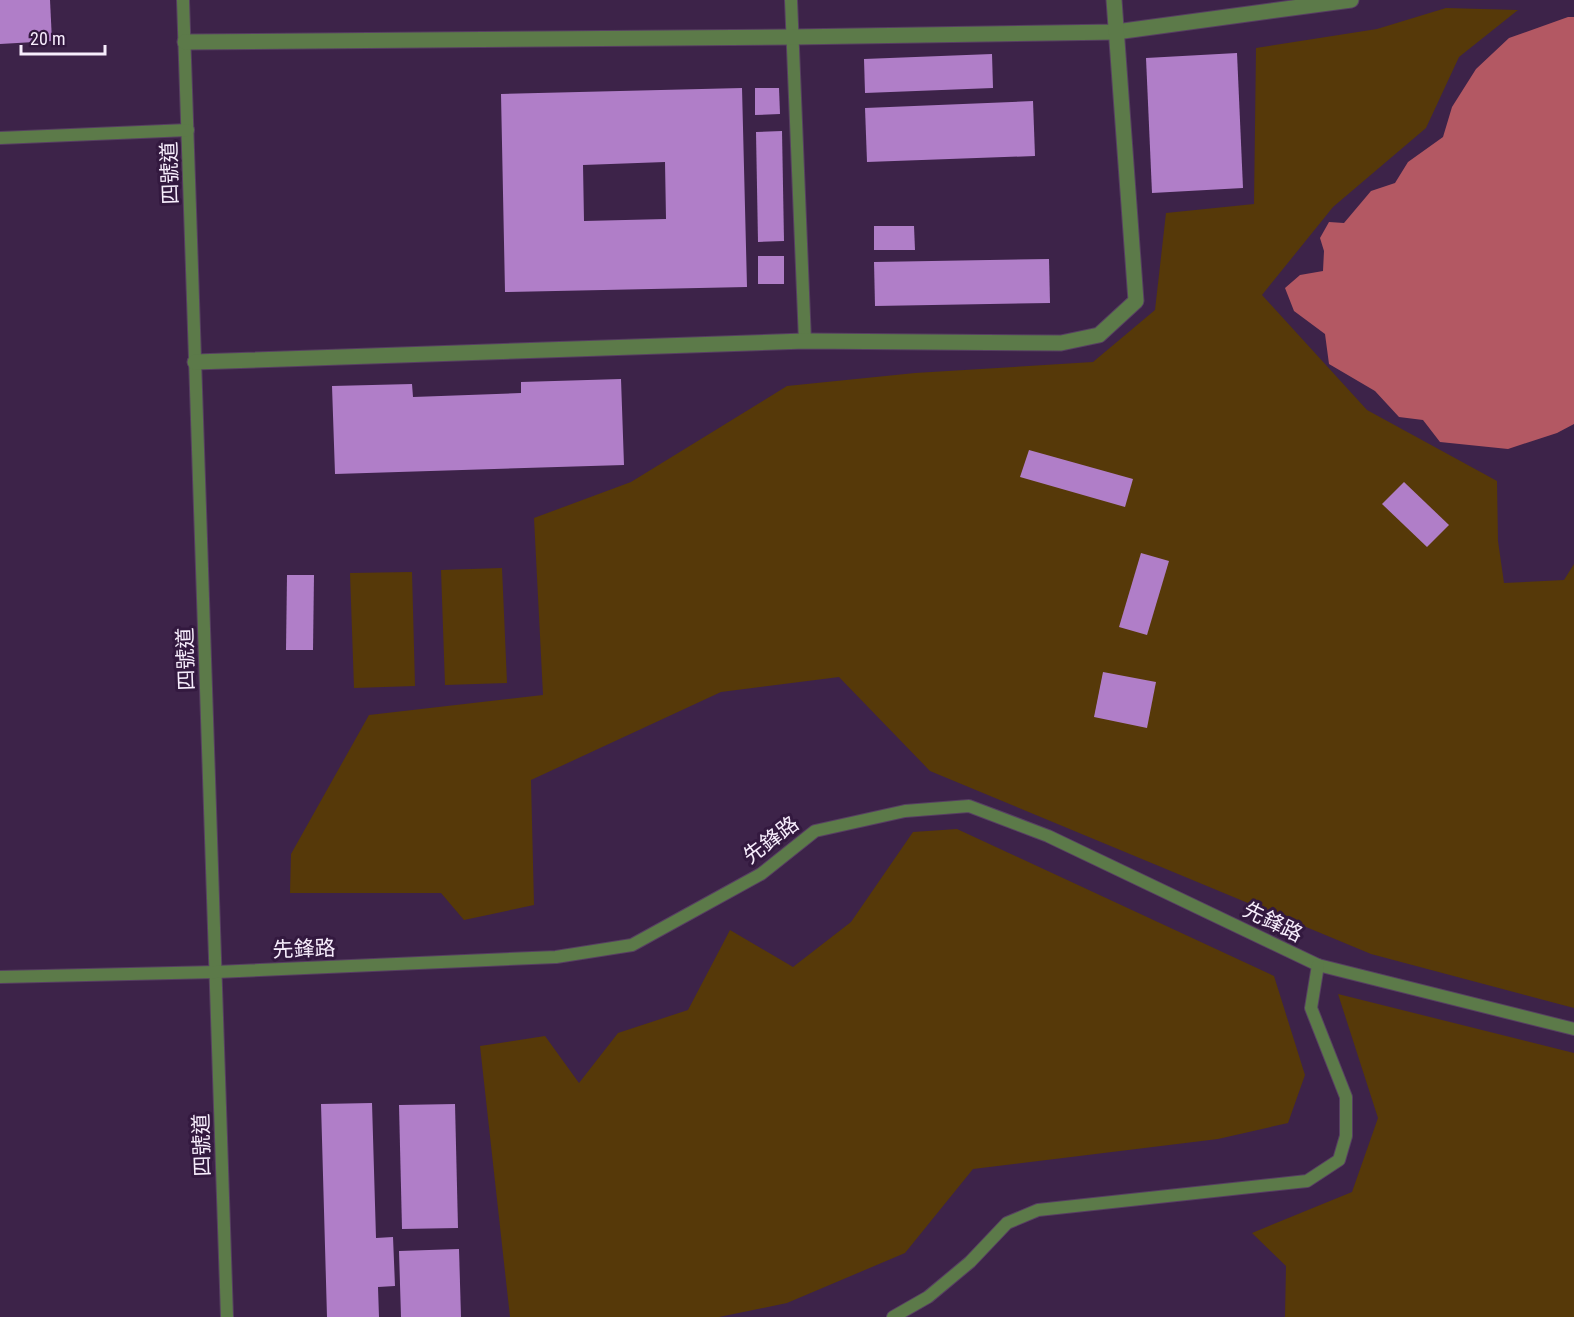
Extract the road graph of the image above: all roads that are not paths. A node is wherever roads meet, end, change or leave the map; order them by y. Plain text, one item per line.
1 (183, 0) edge
2 (791, 0) edge
3 (1114, 0) edge
4 (1351, 0) edge
5 (1116, 32) junction
6 (792, 37) junction
7 (184, 42) junction
8 (188, 130) junction
9 (0, 138) edge
10 (805, 342) junction
11 (195, 362) junction
12 (1318, 965) junction
13 (216, 972) junction
14 (0, 977) edge
15 (1574, 1029) edge
16 (227, 1317) edge
17 (893, 1317) edge

1 - 7 lane, 四號道
2 - 6 lane
3 - 5 street
4 - 5 street
5 - 6 street
5 - 10 street
6 - 7 street
6 - 10 lane
7 - 8 lane, 四號道
8 - 9 lane
8 - 11 lane, 四號道
10 - 11 street
11 - 13 lane, 四號道
12 - 13 lane, 先鋒路
12 - 15 lane, 先鋒路
12 - 17 lane
13 - 14 lane, 先鋒路
13 - 16 lane, 四號道

